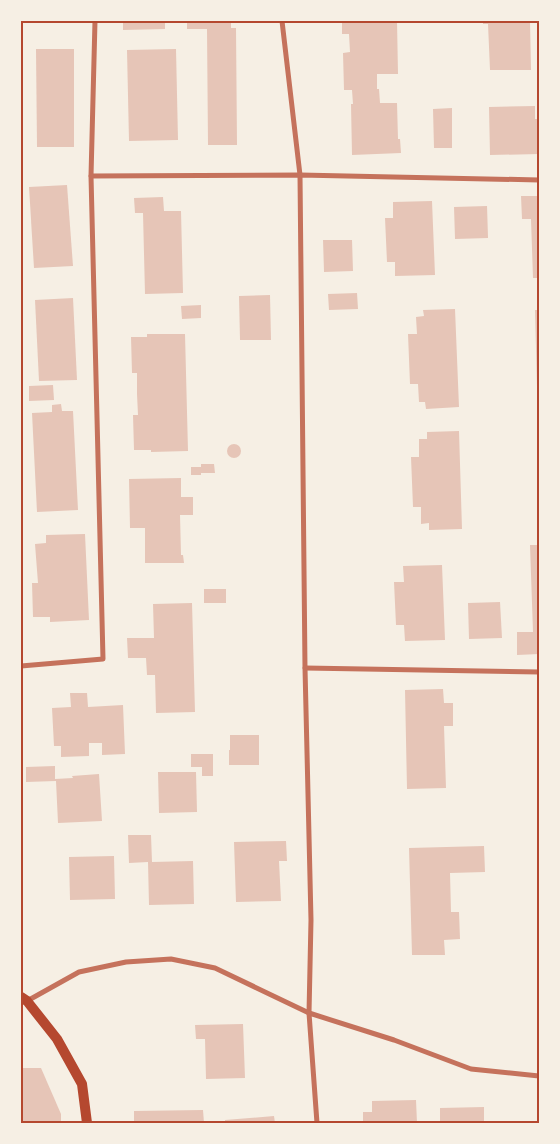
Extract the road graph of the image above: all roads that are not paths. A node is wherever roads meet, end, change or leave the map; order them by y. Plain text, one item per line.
1 (94, 21) edge
2 (282, 21) edge
3 (300, 175) junction
4 (91, 176) junction
5 (539, 180) edge
6 (21, 666) edge
7 (305, 668) junction
8 (539, 672) edge
9 (24, 999) edge
10 (309, 1013) junction
11 (539, 1076) edge
12 (87, 1123) edge
13 (317, 1123) edge

1 - 4 street
2 - 3 street
3 - 4 street
3 - 5 street
3 - 7 street
4 - 6 street
7 - 8 street
7 - 10 street
9 - 10 street
9 - 12 main road
10 - 11 street
10 - 13 street

